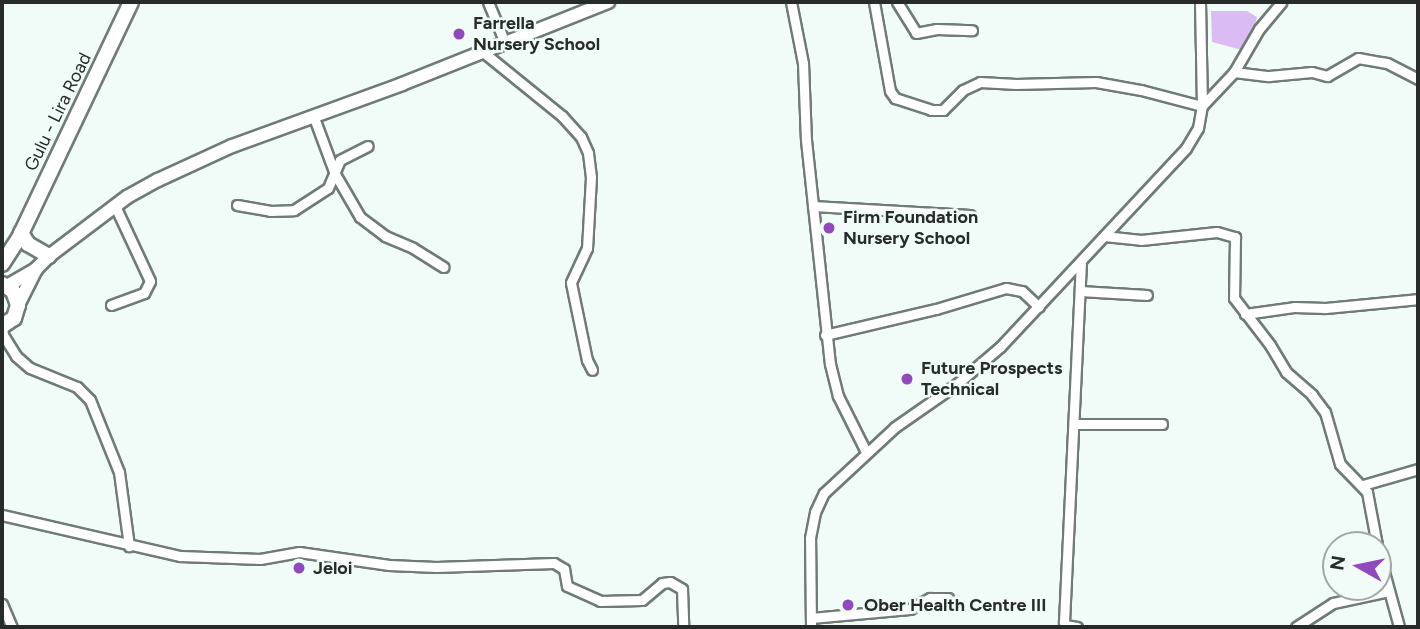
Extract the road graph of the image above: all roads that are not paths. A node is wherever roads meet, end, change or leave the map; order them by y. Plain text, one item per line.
1 (131, 2) edge
2 (488, 2) edge
3 (608, 2) edge
4 (791, 2) edge
5 (874, 2) edge
6 (897, 2) edge
7 (1200, 2) edge
8 (1282, 2) edge
9 (582, 6) edge
10 (972, 30) dead end
11 (505, 43) junction
12 (483, 52) junction
13 (1234, 72) junction
14 (1418, 79) edge
15 (1202, 106) junction
16 (313, 116) junction
17 (368, 146) dead end
18 (335, 174) junction
19 (237, 205) dead end
20 (115, 206) junction
21 (813, 206) junction
22 (970, 215) dead end
23 (20, 236) junction
24 (1104, 236) junction
25 (49, 256) junction
26 (1081, 263) junction
27 (2, 264) edge
28 (443, 267) dead end
29 (36, 269) junction
30 (5, 285) edge
31 (1080, 291) junction
32 (1147, 295) dead end
33 (1418, 299) edge
34 (18, 304) junction
35 (111, 305) dead end
36 (1039, 307) junction
37 (1245, 314) junction
38 (2, 326) edge
39 (825, 335) junction
40 (592, 370) dead end
41 (1074, 424) junction
42 (1162, 424) dead end
43 (866, 452) junction
44 (1418, 468) edge
45 (1363, 485) junction
46 (2, 515) edge
47 (1376, 531) edge
48 (129, 546) junction
49 (948, 598) dead end
50 (1344, 601) edge
51 (1392, 601) edge
52 (2, 604) edge
53 (811, 623) edge
54 (12, 627) edge
55 (683, 627) edge
56 (1077, 627) edge
57 (1297, 627) edge
58 (1399, 627) edge

1 - 23 main road, Gulu - Lira Road
2 - 11 street
3 - 9 street
4 - 21 street
5 - 15 street
6 - 10 street
7 - 15 street
8 - 13 street
9 - 11 street
11 - 12 street
12 - 16 street
12 - 40 street
13 - 14 street
13 - 15 street
15 - 24 street
16 - 18 street
16 - 20 street
17 - 18 street
18 - 19 street
18 - 28 street
20 - 25 street
20 - 35 street
21 - 22 street
21 - 39 street
23 - 25 main road
23 - 27 main road
23 - 30 main road
24 - 26 street
24 - 37 street
25 - 29 street
26 - 31 street
26 - 36 street
29 - 30 street
29 - 34 street
30 - 34 main road
31 - 32 street
31 - 41 street
33 - 37 street
34 - 38 main road
36 - 39 street
36 - 43 street
37 - 45 street
38 - 48 street
39 - 43 street
41 - 42 street
41 - 56 street
43 - 53 street
44 - 45 street
45 - 47 street
46 - 48 street
48 - 55 street
49 - 53 street
50 - 57 street
51 - 58 street
52 - 54 street

